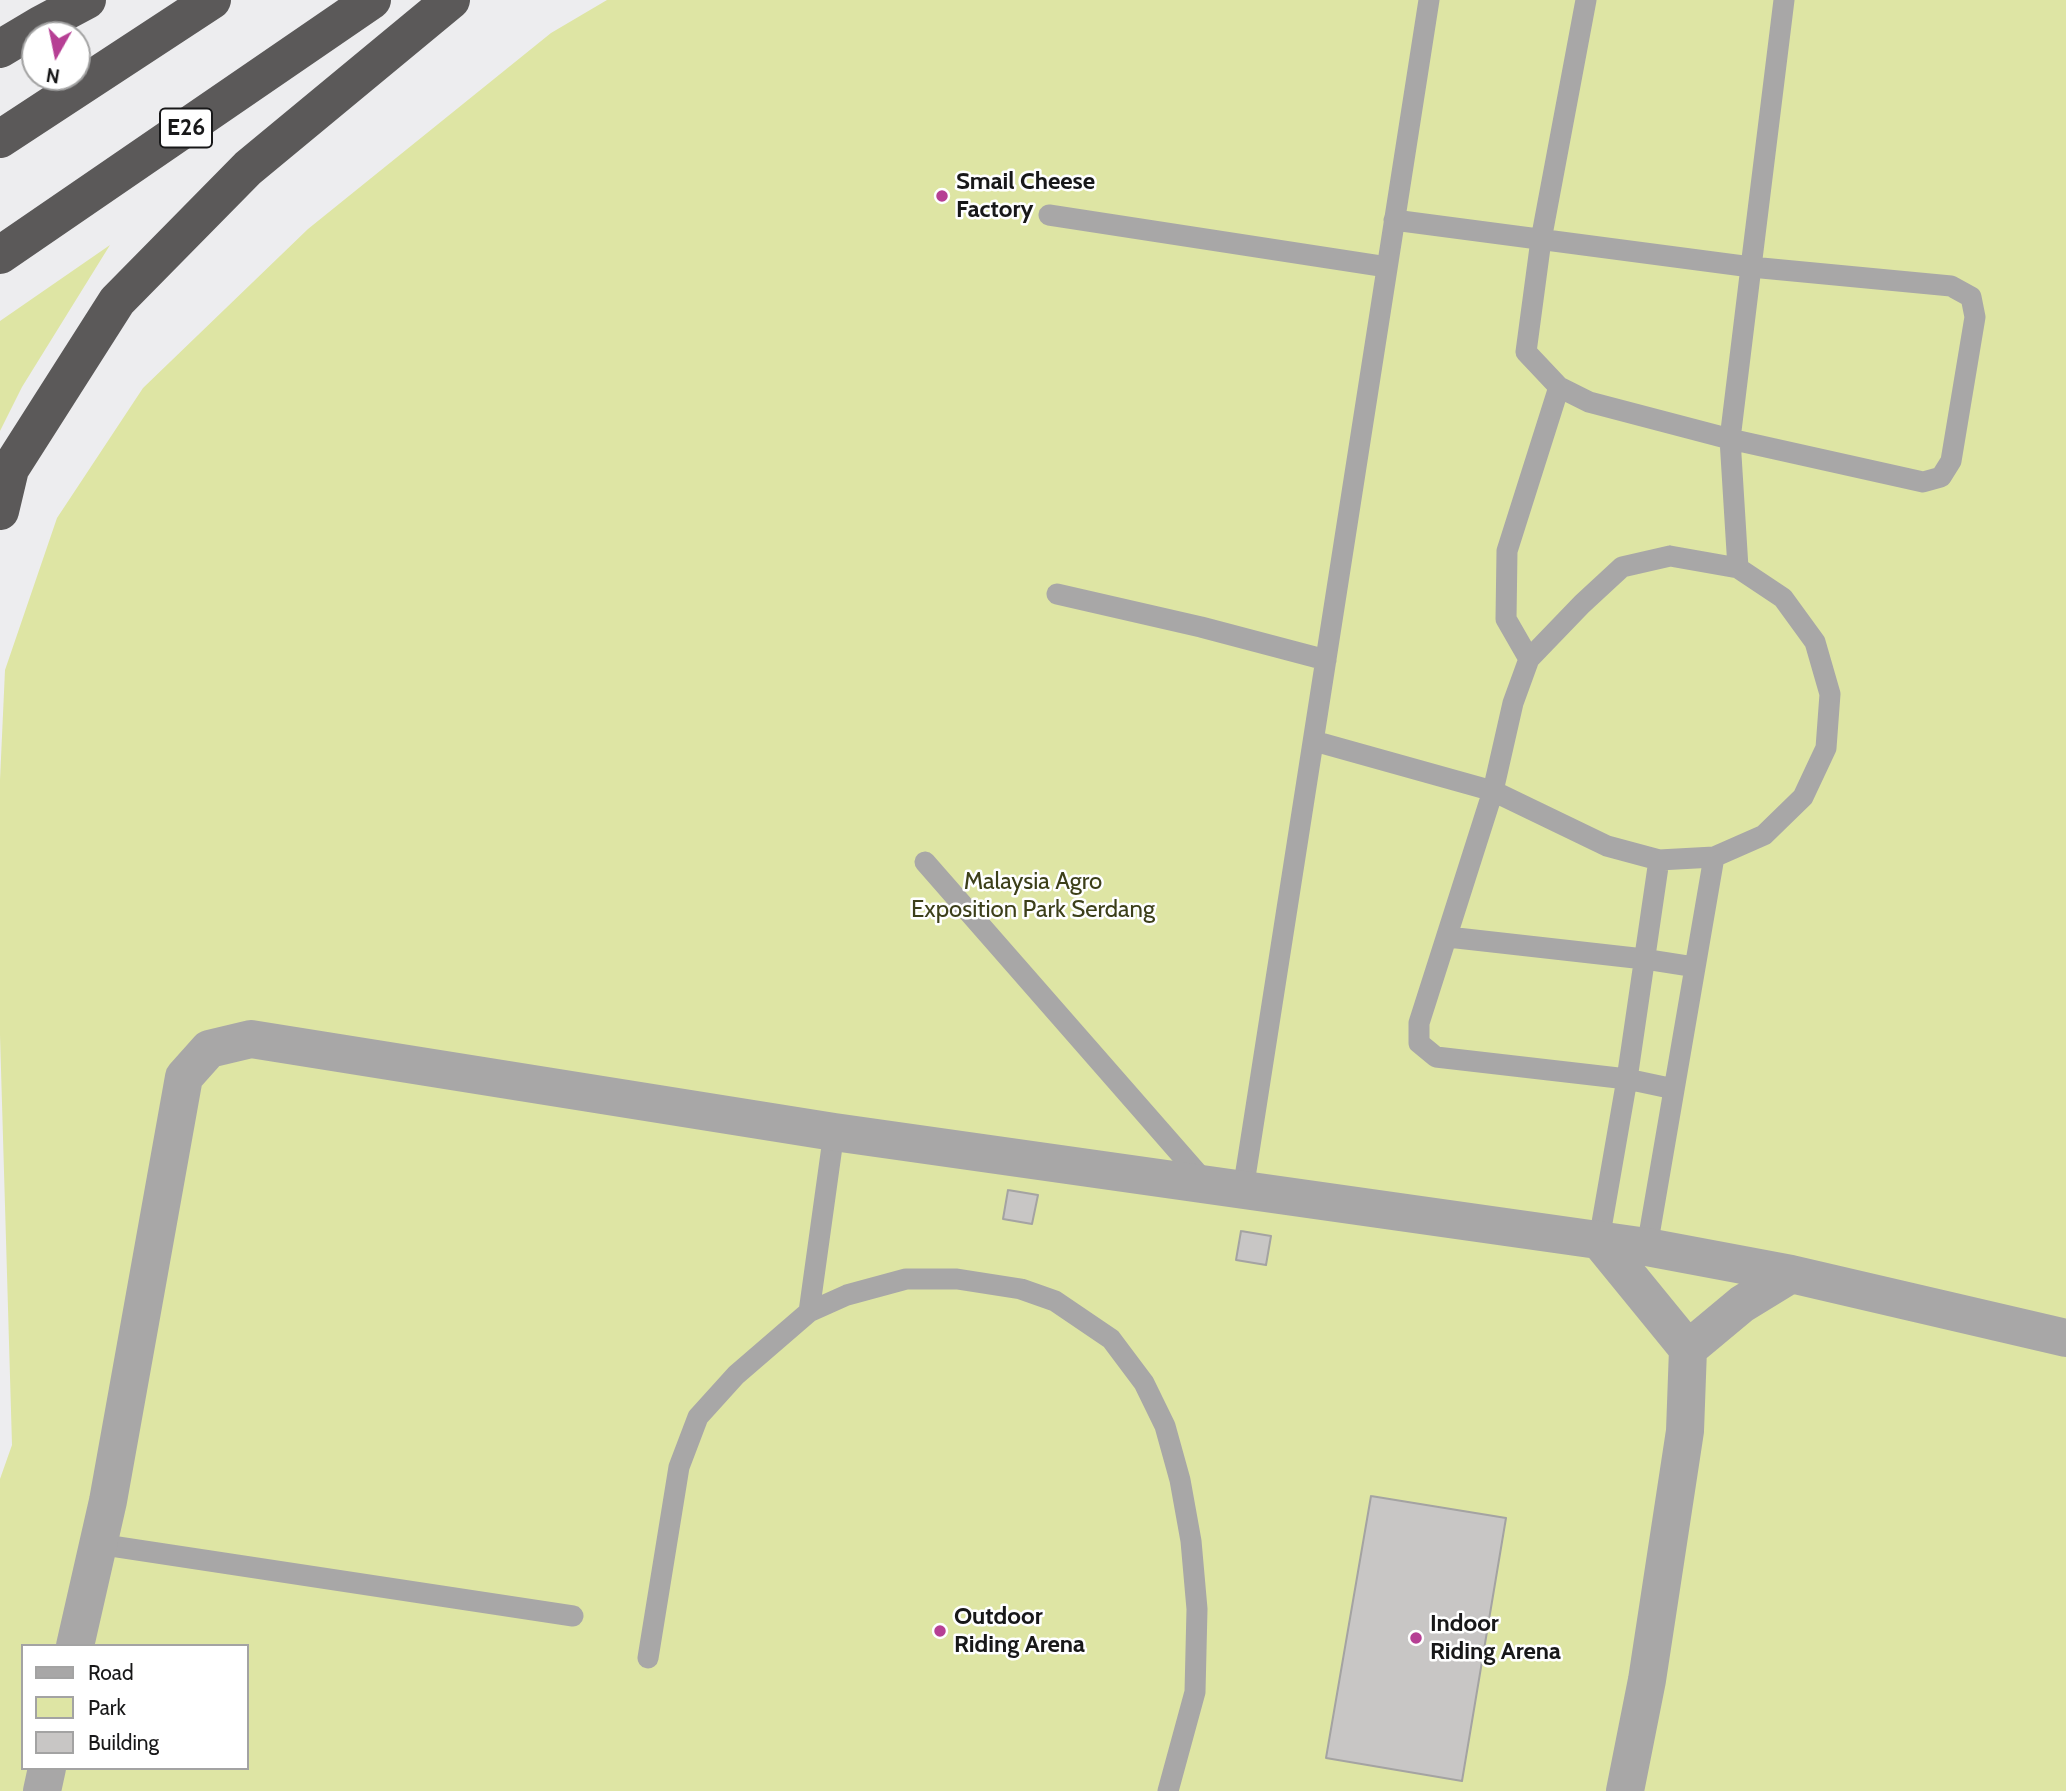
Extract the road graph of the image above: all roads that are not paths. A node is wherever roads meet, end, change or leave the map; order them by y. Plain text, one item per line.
1 (87, 0) edge
2 (212, 0) edge
3 (372, 0) edge
4 (451, 0) edge
5 (1429, 0) edge
6 (1587, 0) edge
7 (1784, 0) edge
8 (0, 49) edge
9 (0, 139) edge
10 (1049, 215) dead end
11 (1394, 220) junction
12 (1541, 240) junction
13 (0, 255) edge
14 (1387, 267) junction
15 (1751, 267) junction
16 (1559, 387) junction
17 (1730, 439) junction
18 (0, 511) edge
19 (1738, 568) junction
20 (1057, 594) dead end
21 (1530, 659) junction
22 (1326, 660) junction
23 (1314, 741) junction
24 (1493, 791) junction
25 (1713, 857) junction
26 (1659, 860) junction
27 (925, 862) dead end
28 (1448, 937) junction
29 (1644, 959) junction
30 (1695, 967) junction
31 (1627, 1079) junction
32 (1674, 1089) junction
33 (834, 1132) junction
34 (1226, 1187) junction
35 (1599, 1240) junction
36 (1647, 1247) junction
37 (1791, 1274) junction
38 (809, 1312) junction
39 (2066, 1338) edge
40 (1688, 1349) junction
41 (98, 1544) junction
42 (573, 1616) dead end
43 (75, 1644) edge
44 (648, 1658) dead end
45 (47, 1770) edge
46 (42, 1791) edge
47 (1168, 1791) edge
48 (1625, 1791) edge

1 - 8 highway
2 - 9 highway
3 - 13 highway, E26
4 - 18 highway
5 - 11 lane
6 - 12 lane
7 - 15 lane
10 - 14 lane
11 - 12 lane
11 - 14 lane
12 - 15 lane
12 - 16 lane
14 - 22 lane
15 - 17 lane
15 - 17 lane
16 - 17 lane
16 - 21 lane
17 - 19 lane
19 - 21 lane
19 - 25 lane
20 - 22 lane
21 - 24 lane
22 - 23 lane
23 - 24 lane
23 - 34 lane
24 - 26 lane
24 - 28 lane
25 - 26 lane
25 - 30 lane
26 - 29 lane
27 - 34 lane
28 - 29 lane
28 - 31 lane
29 - 30 lane
29 - 31 lane
30 - 32 lane
31 - 32 lane
31 - 35 lane
32 - 36 lane
33 - 34 street
33 - 38 lane
33 - 41 street
34 - 35 street
35 - 36 street
35 - 40 street
36 - 37 street
37 - 39 street
37 - 40 street
38 - 44 lane
38 - 47 lane
40 - 48 street
41 - 42 lane
41 - 43 street
45 - 46 street

